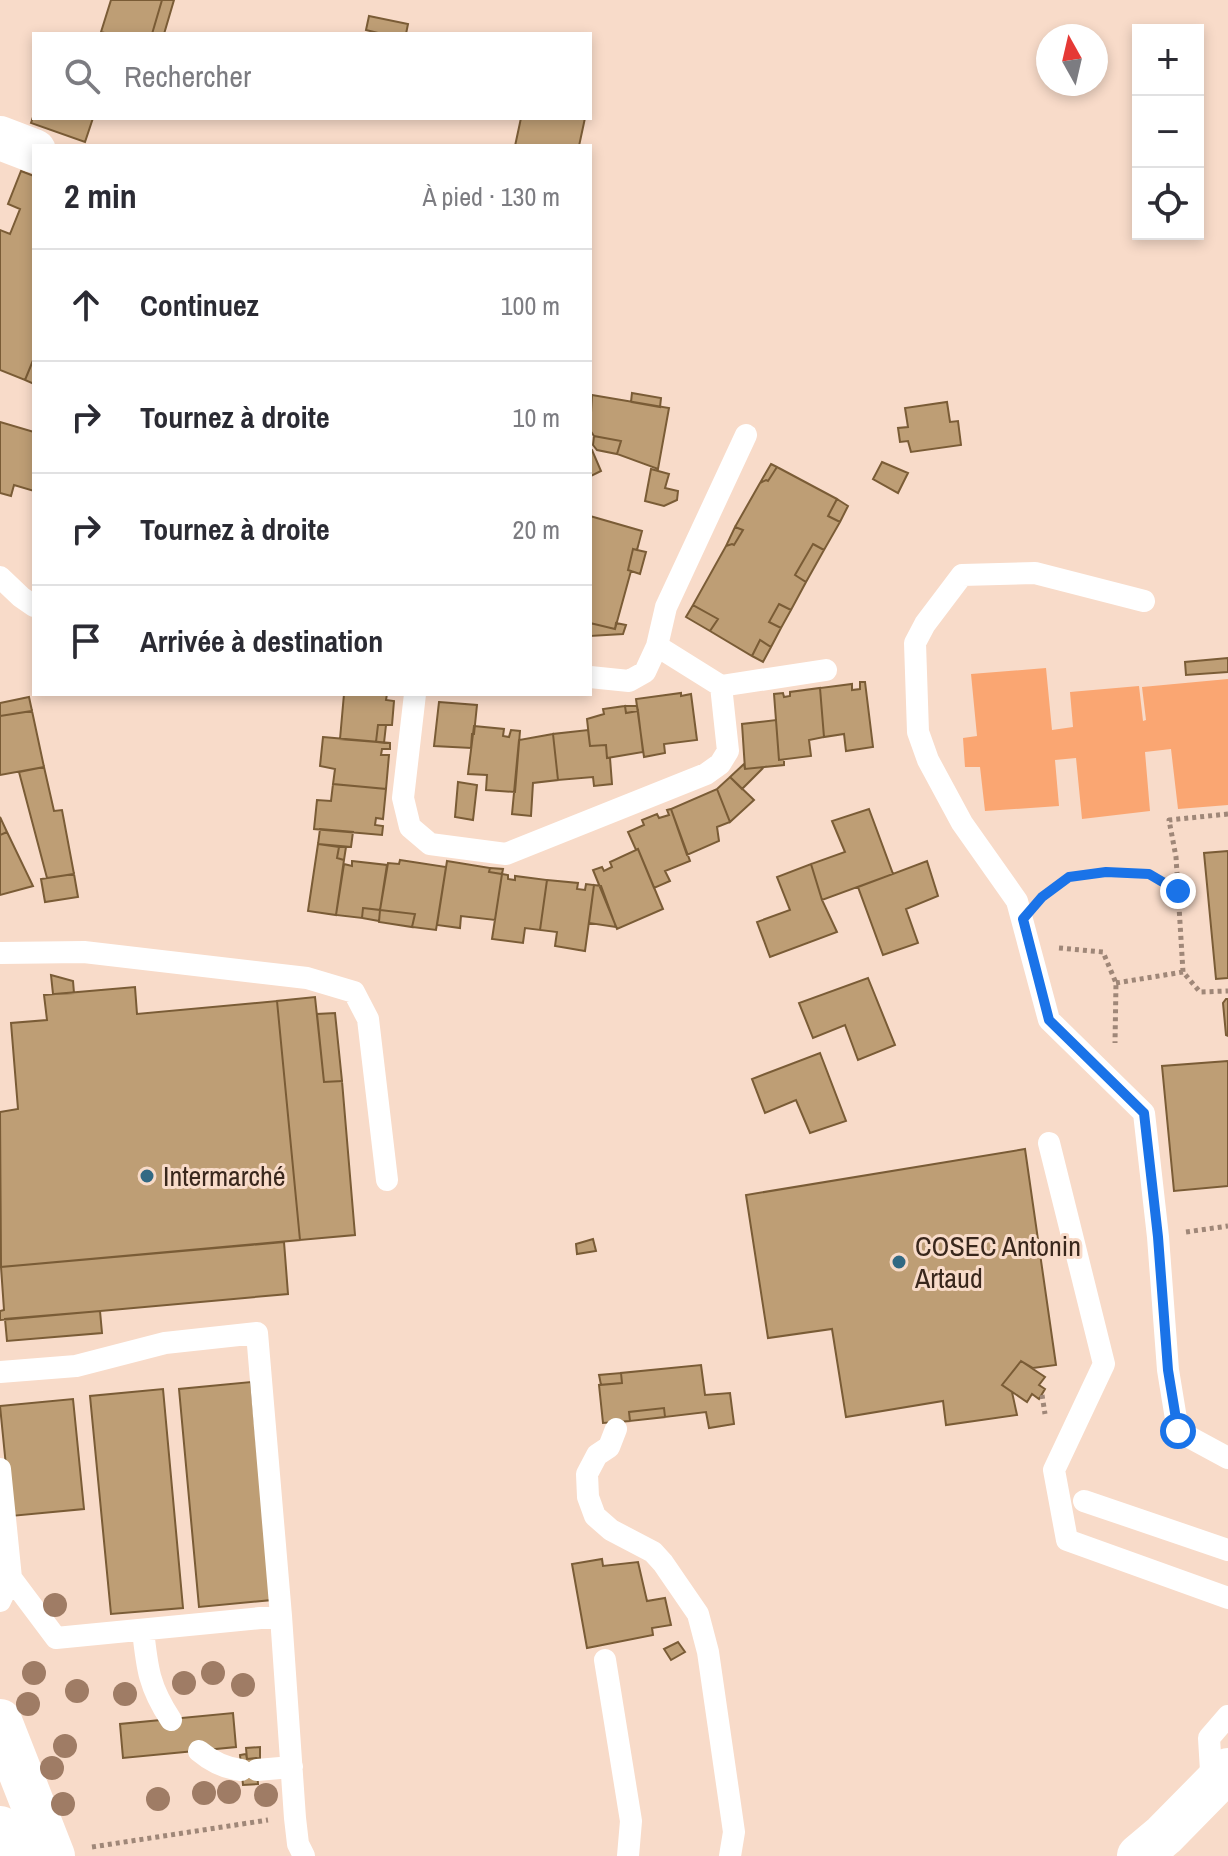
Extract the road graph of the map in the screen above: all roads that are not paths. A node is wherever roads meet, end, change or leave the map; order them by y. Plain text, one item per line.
1 (0, 138) edge
2 (32, 150) edge
3 (746, 435) dead end
4 (0, 577) edge
5 (1144, 601) dead end
6 (32, 605) edge
7 (657, 646) junction
8 (826, 670) dead end
9 (592, 677) edge
10 (721, 686) junction
11 (415, 696) edge
12 (0, 953) edge
13 (1049, 1143) dead end
14 (387, 1180) dead end
15 (0, 1372) edge
16 (616, 1429) dead end
17 (1228, 1458) edge
18 (0, 1469) edge
19 (1084, 1501) dead end
20 (3, 1531) edge
21 (1228, 1550) edge
22 (11, 1578) junction
23 (1228, 1598) edge
24 (0, 1601) edge
25 (281, 1616) junction
26 (143, 1630) junction
27 (605, 1660) dead end
28 (1228, 1716) edge
29 (171, 1720) dead end
30 (0, 1721) edge
31 (199, 1751) dead end
32 (292, 1767) junction
33 (1220, 1778) edge
34 (0, 1828) edge
35 (69, 1852) edge
36 (11, 1856) edge
37 (304, 1856) edge
38 (628, 1856) edge
39 (730, 1856) edge
40 (1139, 1856) edge

1 - 2 street
3 - 7 lane
4 - 6 lane
5 - 17 lane
7 - 9 lane
7 - 10 lane
8 - 10 lane
10 - 11 lane
12 - 14 lane
13 - 23 lane
15 - 25 lane
16 - 39 lane
18 - 20 lane
19 - 21 lane
20 - 22 lane
22 - 24 lane
22 - 26 lane
25 - 26 lane
25 - 32 lane
26 - 29 lane
27 - 38 lane
28 - 33 lane
30 - 35 street
31 - 32 lane
32 - 37 lane
33 - 40 street
34 - 36 street

